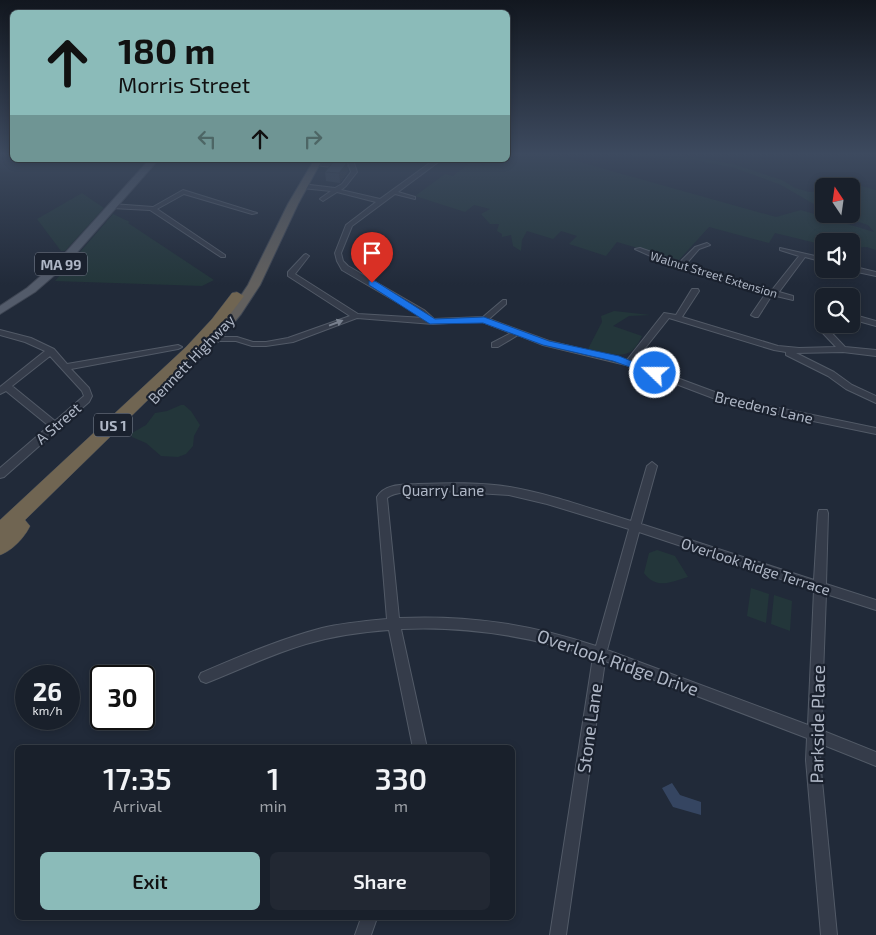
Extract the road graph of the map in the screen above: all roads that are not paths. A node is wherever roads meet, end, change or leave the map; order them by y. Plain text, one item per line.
1 (120, 198) edge
2 (173, 198) edge
3 (202, 198) edge
4 (289, 198) edge
5 (296, 198) edge
6 (366, 198) edge
7 (384, 198) edge
8 (379, 201) junction
9 (112, 206) junction
10 (153, 209) junction
11 (254, 213) dead end
12 (706, 244) dead end
13 (638, 249) dead end
14 (782, 249) dead end
15 (803, 255) junction
16 (223, 256) dead end
17 (306, 256) dead end
18 (815, 258) edge
19 (682, 264) junction
20 (860, 270) edge
21 (876, 274) edge
22 (776, 289) junction
23 (695, 292) dead end
24 (237, 296) joint
25 (790, 298) dead end
26 (503, 302) dead end
27 (0, 311) edge
28 (755, 315) dead end
29 (356, 316) junction
30 (678, 318) junction
31 (860, 319) edge
32 (484, 320) junction
33 (433, 322) junction
34 (876, 324) edge
35 (0, 332) edge
36 (518, 332) junction
37 (827, 333) edge
38 (213, 339) junction
39 (495, 346) dead end
40 (178, 347) dead end
41 (777, 348) junction
42 (843, 349) junction
43 (51, 351) junction
44 (876, 352) edge
45 (629, 362) junction
46 (65, 366) junction
47 (3, 388) edge
48 (876, 400) edge
49 (55, 426) junction
50 (876, 430) edge
51 (652, 466) dead end
52 (0, 474) edge
53 (823, 513) dead end
54 (636, 527) junction
55 (0, 532) edge
56 (0, 547) edge
57 (822, 587) junction
58 (876, 605) edge
59 (394, 624) junction
60 (600, 653) junction
61 (206, 677) dead end
62 (814, 734) junction
63 (419, 745) edge
64 (876, 759) edge
65 (368, 920) edge
66 (363, 935) edge
67 (558, 935) edge
68 (829, 935) edge

1 - 9 main road, MA 99
2 - 10 street
3 - 11 street
4 - 24 highway, Bennett Highway / US 1
5 - 38 highway, Bennett Highway / US 1
6 - 8 street
7 - 8 street
8 - 33 street
9 - 10 street
9 - 27 main road, MA 99
10 - 16 street
12 - 19 street
13 - 19 street, Walnut Street Extension
14 - 15 street
15 - 18 street
15 - 22 street
17 - 29 street
19 - 22 street, Walnut Street Extension
20 - 21 street
22 - 25 street, Walnut Street Extension
22 - 28 street
23 - 30 street
24 - 55 highway, Bennett Highway / US 1
26 - 32 street
29 - 33 street
38 -> 29 street
30 - 41 street
30 - 45 street
31 - 34 street
32 - 33 street
32 - 36 street, Breedens Lane
35 - 43 street
36 - 39 street
36 - 45 street, Breedens Lane
37 - 42 street
38 - 56 highway, Bennett Highway / US 1
40 - 46 street
41 - 42 street
41 - 48 street
42 - 44 street
43 - 46 street
43 - 47 street
45 - 50 street, Breedens Lane
46 - 49 street, A Street
47 - 49 street
49 - 52 street, A Street
51 - 54 street, Stone Lane
53 - 57 street, Parkside Place
54 - 57 street, Overlook Ridge Terrace
54 - 59 street, Quarry Lane
54 - 60 street, Stone Lane
57 - 58 street, Overlook Ridge Terrace
57 - 62 street, Parkside Place
59 - 60 street, Overlook Ridge Drive
59 - 61 street, Overlook Ridge Drive
59 - 63 street, Quarry Lane
60 - 62 street, Overlook Ridge Drive
60 - 67 street, Stone Lane
62 - 64 street, Overlook Ridge Drive
62 - 68 street, Parkside Place
65 - 66 street

